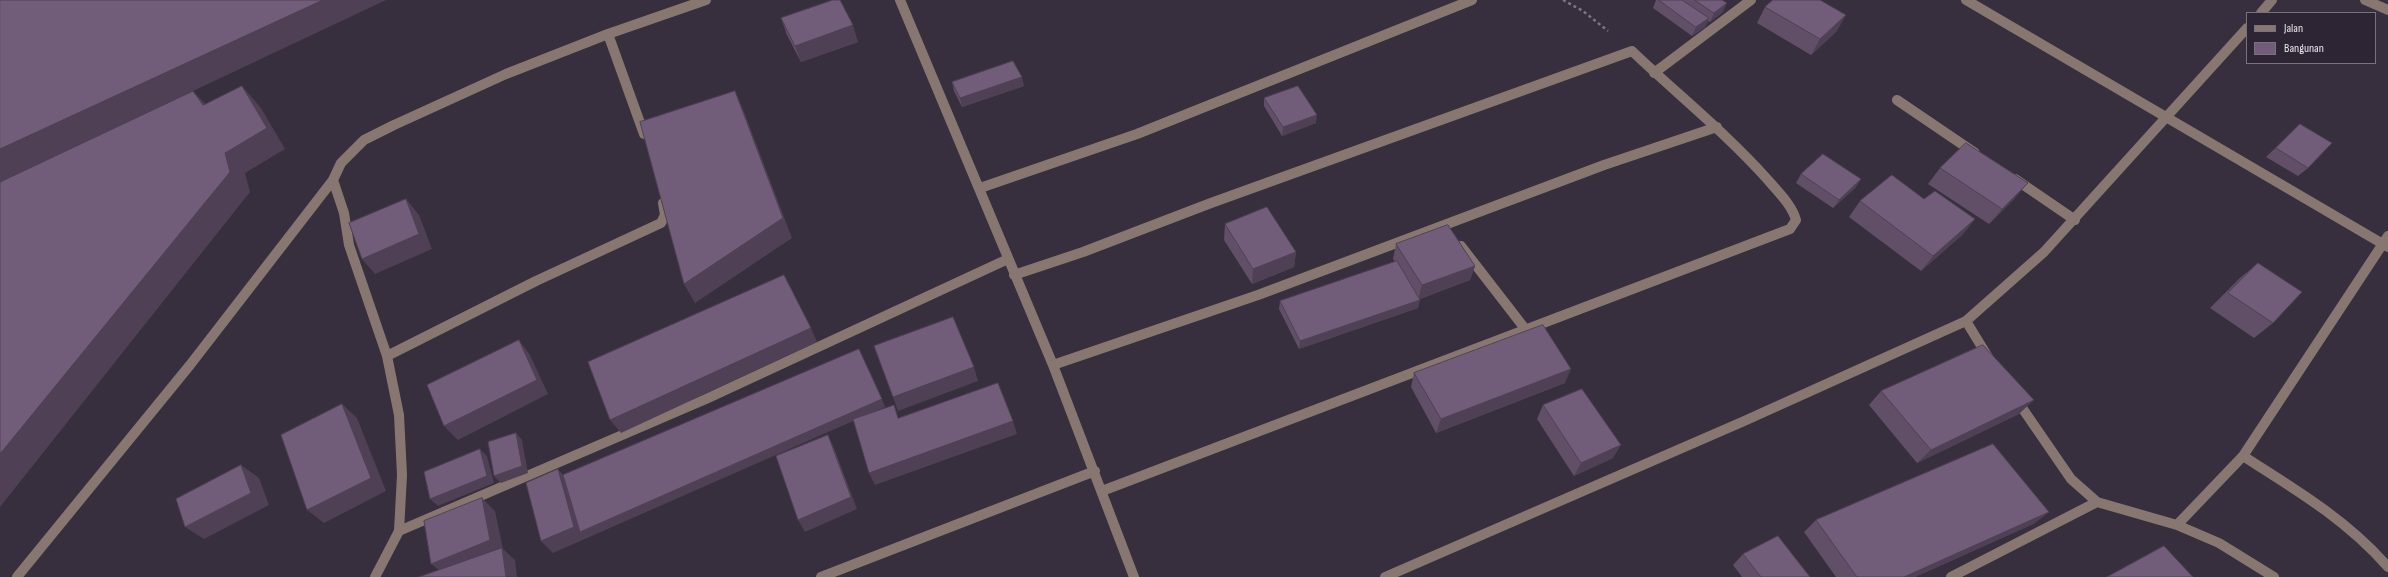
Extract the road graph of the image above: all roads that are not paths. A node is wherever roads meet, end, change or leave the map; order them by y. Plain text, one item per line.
1 (706, 0) edge
2 (900, 0) edge
3 (1472, 0) edge
4 (1751, 0) edge
5 (1966, 0) edge
6 (2272, 0) edge
7 (2365, 0) edge
8 (2388, 10) edge
9 (2262, 12) edge
10 (2246, 29) edge
11 (608, 34) junction
12 (1654, 73) junction
13 (1897, 100) dead end
14 (2168, 117) junction
15 (1718, 127) junction
16 (646, 141) edge
17 (1982, 158) edge
18 (2009, 176) edge
19 (333, 180) junction
20 (980, 188) junction
21 (661, 195) edge
22 (2075, 220) junction
23 (1449, 231) junction
24 (2386, 242) edge
25 (1008, 259) junction
26 (1014, 275) junction
27 (1966, 321) junction
28 (1526, 330) junction
29 (387, 356) junction
30 (1053, 364) junction
31 (1995, 368) edge
32 (2008, 387) edge
33 (2243, 456) junction
34 (1095, 471) junction
35 (1102, 491) junction
36 (2097, 502) junction
37 (2177, 525) junction
38 (399, 531) junction
39 (2388, 566) edge
40 (17, 577) edge
41 (375, 577) edge
42 (821, 577) edge
43 (1134, 577) edge
44 (1384, 577) edge
45 (1951, 577) edge
46 (2274, 577) edge

1 - 11 street
2 - 20 street
3 - 20 street
4 - 12 street
5 - 14 street
6 - 9 street
7 - 8 street
10 - 14 street
11 - 16 street
11 - 19 street
12 - 15 street
12 - 26 street
13 - 17 street
14 - 22 street
14 - 24 street
15 - 23 street
15 - 28 street
18 - 22 street
19 - 29 street
19 - 40 street
20 - 25 street
21 - 29 street
22 - 27 street
23 - 28 street
23 - 30 street
24 - 33 street
25 - 26 street
25 - 38 street
26 - 30 street
27 - 31 street
27 - 44 street
28 - 35 street
29 - 38 street
30 - 34 street
32 - 36 street
33 - 37 street
33 - 39 street
34 - 35 street
34 - 42 street
35 - 43 street
36 - 37 street
36 - 45 street
37 - 46 street
38 - 41 street

